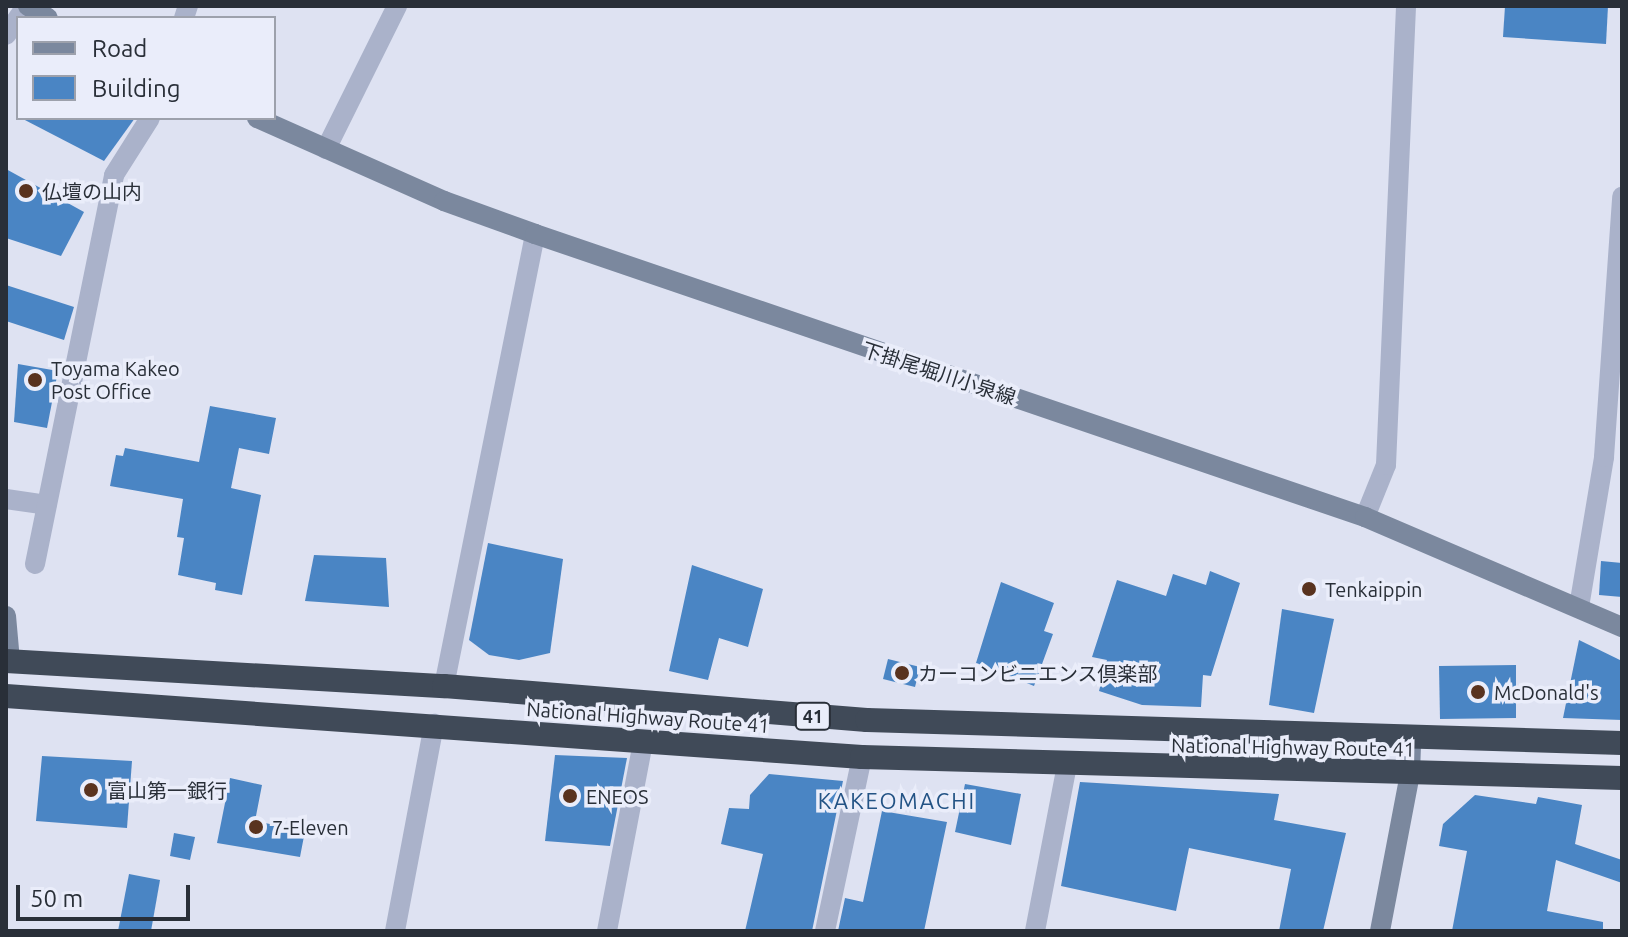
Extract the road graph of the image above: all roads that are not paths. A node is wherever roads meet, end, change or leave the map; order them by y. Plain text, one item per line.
1 (27, 6) edge
2 (397, 6) edge
3 (1406, 6) edge
4 (44, 16) edge
5 (149, 120) edge
6 (261, 120) edge
7 (326, 149) junction
8 (1622, 197) edge
9 (535, 234) junction
10 (6, 499) edge
11 (47, 505) junction
12 (1365, 517) junction
13 (35, 564) dead end
14 (1579, 607) junction
15 (6, 616) edge
16 (1622, 627) edge
17 (8, 661) edge
18 (444, 686) junction
19 (7, 702) edge
20 (434, 724) junction
21 (1411, 737) junction
22 (643, 742) junction
23 (1622, 743) edge
24 (862, 757) junction
25 (1067, 765) junction
26 (1410, 774) junction
27 (1622, 778) edge
28 (395, 931) edge
29 (607, 931) edge
30 (825, 931) edge
31 (1035, 931) edge
32 (1380, 931) edge

1 - 4 main road
2 - 7 street
3 - 12 street
5 - 11 street
6 - 7 main road, 下掛尾堀川小泉線
7 - 9 main road, 下掛尾堀川小泉線
8 - 14 street
9 - 12 main road, 下掛尾堀川小泉線
9 - 18 street
10 - 11 street
11 - 13 street
12 - 14 main road, 下掛尾堀川小泉線
14 - 16 main road, 下掛尾堀川小泉線
15 - 17 main road
17 - 18 highway, National Highway Route 41 / 41
17 - 19 highway
18 - 21 highway, National Highway Route 41 / 41
19 - 20 highway, National Highway Route 41 / 41
20 - 22 highway, National Highway Route 41 / 41
20 - 28 street
21 - 23 highway, National Highway Route 41 / 41
21 - 26 main road
22 - 24 highway, National Highway Route 41 / 41
22 - 29 street
24 - 25 highway, National Highway Route 41 / 41
24 - 30 street
25 - 26 highway, National Highway Route 41 / 41
25 - 31 street
26 - 27 highway, National Highway Route 41 / 41
26 - 32 main road

